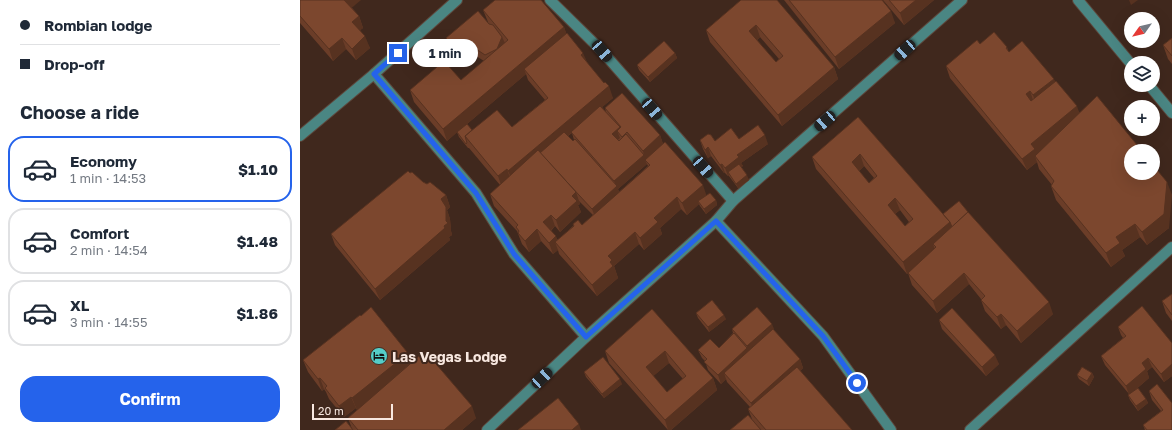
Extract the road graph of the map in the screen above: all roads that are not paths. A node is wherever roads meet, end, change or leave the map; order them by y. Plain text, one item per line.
1 (457, 0) edge
2 (550, 0) edge
3 (962, 0) edge
4 (1078, 0) edge
5 (1124, 56) edge
6 (374, 74) junction
7 (1155, 92) edge
8 (1172, 113) edge
9 (300, 136) edge
10 (733, 201) junction
11 (716, 221) junction
12 (1172, 247) edge
13 (586, 337) junction
14 (487, 430) edge
15 (891, 430) edge
16 (970, 430) edge

1 - 6 street
2 - 10 street
3 - 10 street
4 - 5 street
6 - 9 street
6 - 13 street
7 - 8 street
10 - 11 street
11 - 13 street
11 - 15 street
12 - 16 street
13 - 14 street

